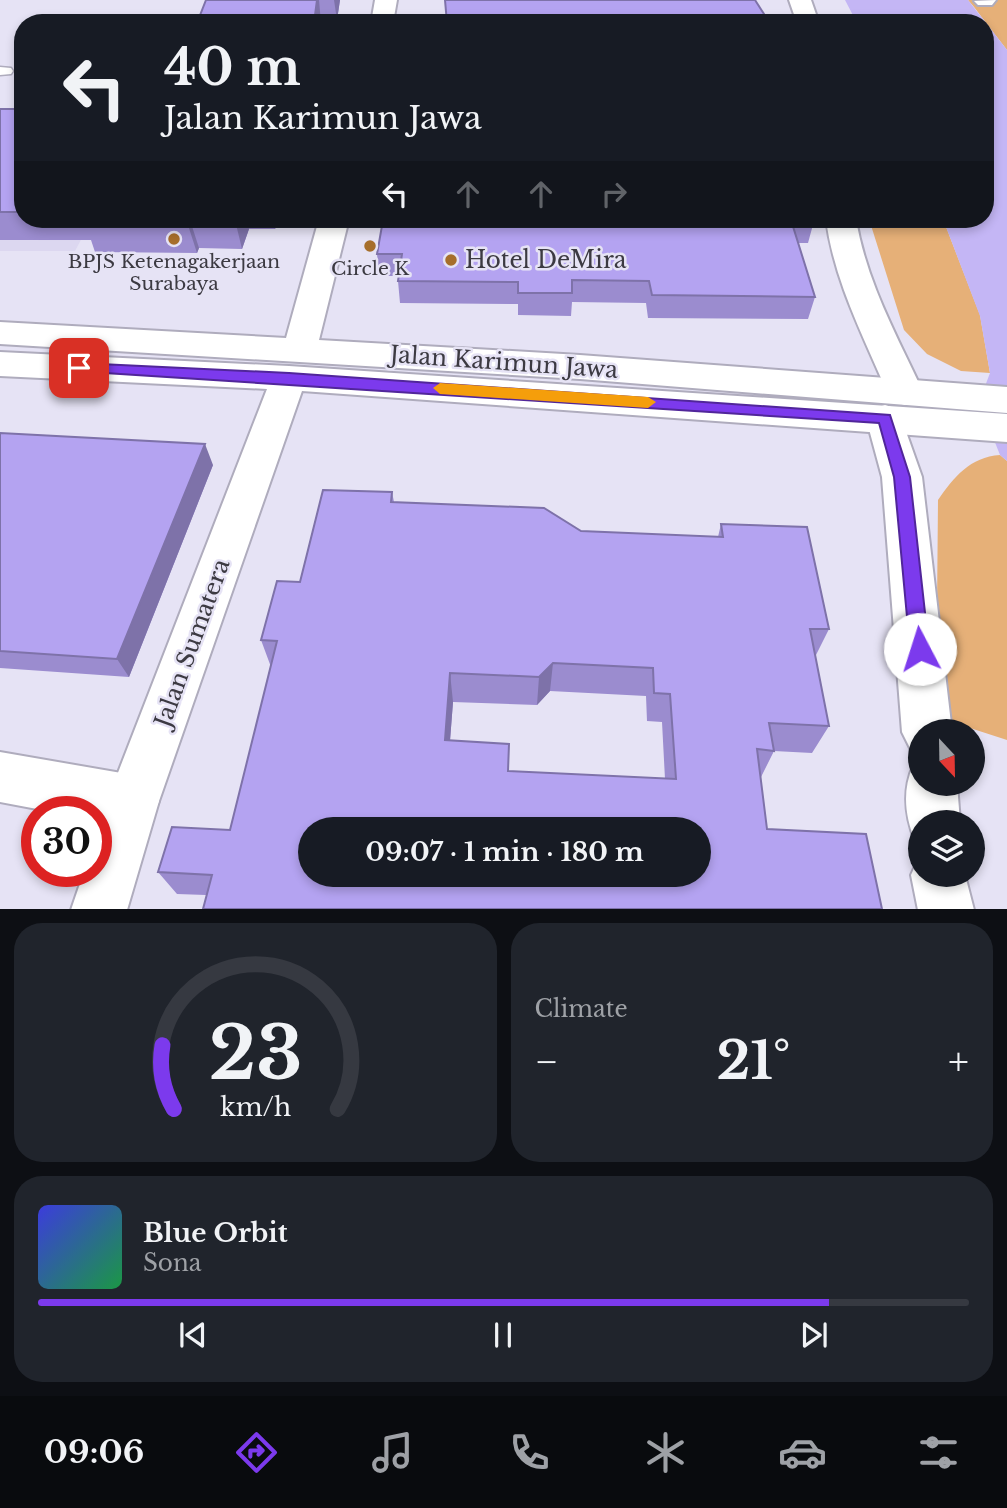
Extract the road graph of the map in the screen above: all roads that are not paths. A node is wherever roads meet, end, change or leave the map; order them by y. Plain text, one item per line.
1 (332, 228) edge
2 (842, 228) edge
3 (0, 333) edge
4 (0, 364) edge
5 (295, 364) junction
6 (1007, 400) edge
7 (895, 405) junction
8 (984, 417) edge
9 (926, 719) edge
10 (0, 777) edge
11 (133, 801) junction
12 (941, 887) edge
13 (99, 909) edge
14 (946, 909) edge

1 - 5 street, Jalan Sumatera
2 - 7 street
3 - 5 street, Jalan Karimun Jawa
4 - 5 street, Jalan Karimun Jawa
5 - 7 street, Jalan Karimun Jawa
5 - 11 street, Jalan Sumatera
6 - 8 street, Jalan Karimun Jawa
7 - 8 street, Jalan Karimun Jawa
7 - 9 street
10 - 11 street
11 - 13 street, Jalan Sumatera
12 - 14 street

